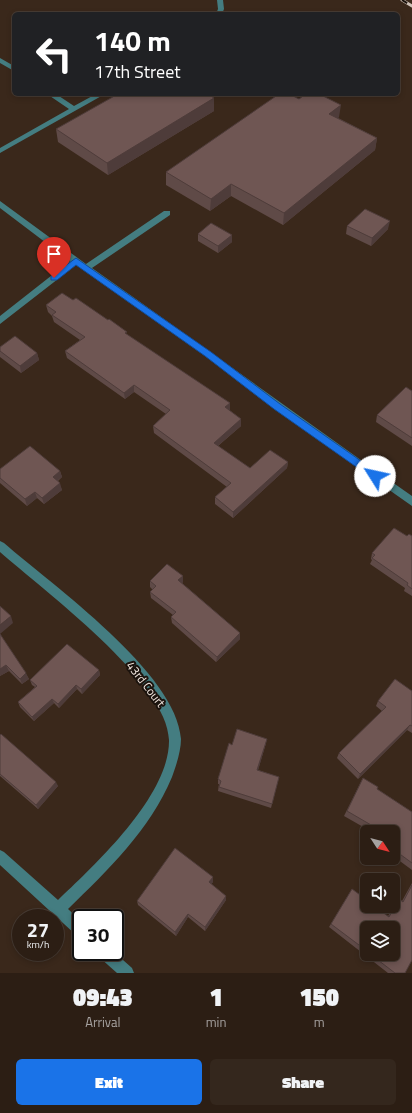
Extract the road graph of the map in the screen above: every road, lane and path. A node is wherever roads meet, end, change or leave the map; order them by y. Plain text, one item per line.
1 (220, 0) edge
2 (220, 12) edge
3 (0, 60) edge
4 (12, 68) edge
5 (54, 96) edge
6 (97, 96) edge
7 (74, 109) junction
8 (0, 151) edge
9 (0, 204) edge
10 (167, 213) dead end
11 (76, 261) junction
12 (86, 268) junction
13 (0, 321) edge
14 (412, 502) edge
15 (0, 546) edge
16 (0, 856) edge
17 (58, 909) joint
18 (64, 914) edge
19 (72, 922) edge
20 (114, 961) edge
21 (127, 973) edge

1 - 2 street
3 - 4 street
5 - 7 street
6 - 7 street
7 - 8 street
9 - 11 street
10 - 12 street
11 - 12 street
11 - 13 street
12 - 14 street
15 - 17 street, 43rd Court
16 - 17 street
18 - 19 street
20 - 21 street

